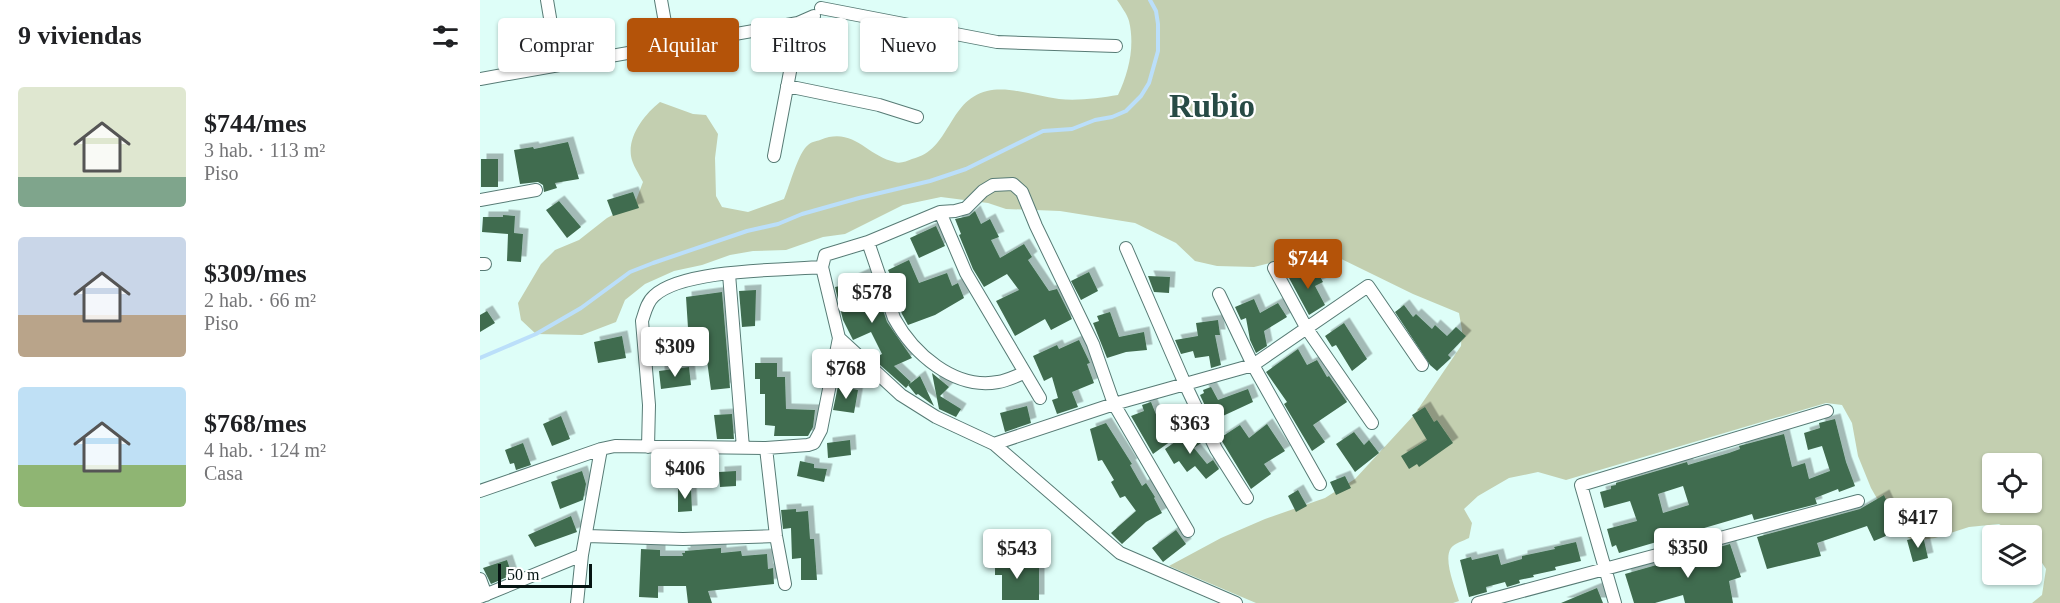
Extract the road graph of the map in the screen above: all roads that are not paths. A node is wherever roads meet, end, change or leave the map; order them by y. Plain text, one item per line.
1 (547, 0) edge
2 (661, 0) edge
3 (819, 8) edge
4 (550, 18) edge
5 (664, 18) edge
6 (739, 33) edge
7 (1116, 46) dead end
8 (519, 72) edge
9 (480, 79) edge
10 (787, 86) junction
11 (917, 117) dead end
12 (774, 156) dead end
13 (536, 190) dead end
14 (480, 200) edge
15 (940, 212) junction
16 (868, 242) junction
17 (1126, 248) dead end
18 (822, 267) junction
19 (1274, 268) dead end
20 (729, 274) junction
21 (1219, 294) dead end
22 (1307, 329) junction
23 (839, 338) junction
24 (1253, 365) junction
25 (1422, 365) dead end
26 (1024, 373) junction
27 (1185, 384) junction
28 (1040, 398) dead end
29 (1114, 404) junction
30 (1827, 411) dead end
31 (1372, 423) dead end
32 (994, 444) junction
33 (648, 447) junction
34 (743, 448) junction
35 (766, 448) junction
36 (601, 449) junction
37 (1320, 484) dead end
38 (480, 491) edge
39 (1247, 498) dead end
40 (1858, 501) dead end
41 (1188, 531) dead end
42 (587, 536) junction
43 (776, 536) junction
44 (582, 555) junction
45 (1605, 569) junction
46 (480, 579) edge
47 (785, 584) dead end
48 (483, 596) edge
49 (1511, 599) edge
50 (577, 603) edge
51 (1236, 603) edge
52 (1478, 603) edge
53 (1615, 603) edge

1 - 4 street
2 - 5 street
3 - 6 street
3 - 7 street
3 - 10 street
8 - 9 street
10 - 11 street
10 - 12 street
13 - 14 street
15 - 16 street
15 - 26 street
15 - 29 street
16 - 18 street
16 - 26 street
17 - 27 street
18 - 20 street
18 - 23 street
19 - 22 street
20 - 33 street
20 - 34 street
21 - 24 street
22 - 24 street
22 - 25 street
22 - 31 street
23 - 32 street
23 - 35 street
24 - 27 street
24 - 37 street
26 - 28 street
27 - 29 street
27 - 39 street
29 - 32 street
29 - 41 street
30 - 45 street
32 - 51 street
33 - 34 street
33 - 36 street
34 - 35 street
35 - 43 street
36 - 38 street
36 - 42 street
40 - 45 street
42 - 43 street
42 - 44 street
43 - 47 street
44 - 48 street
44 - 50 street
45 - 49 street
45 - 53 street
46 - 48 street
49 - 52 street

